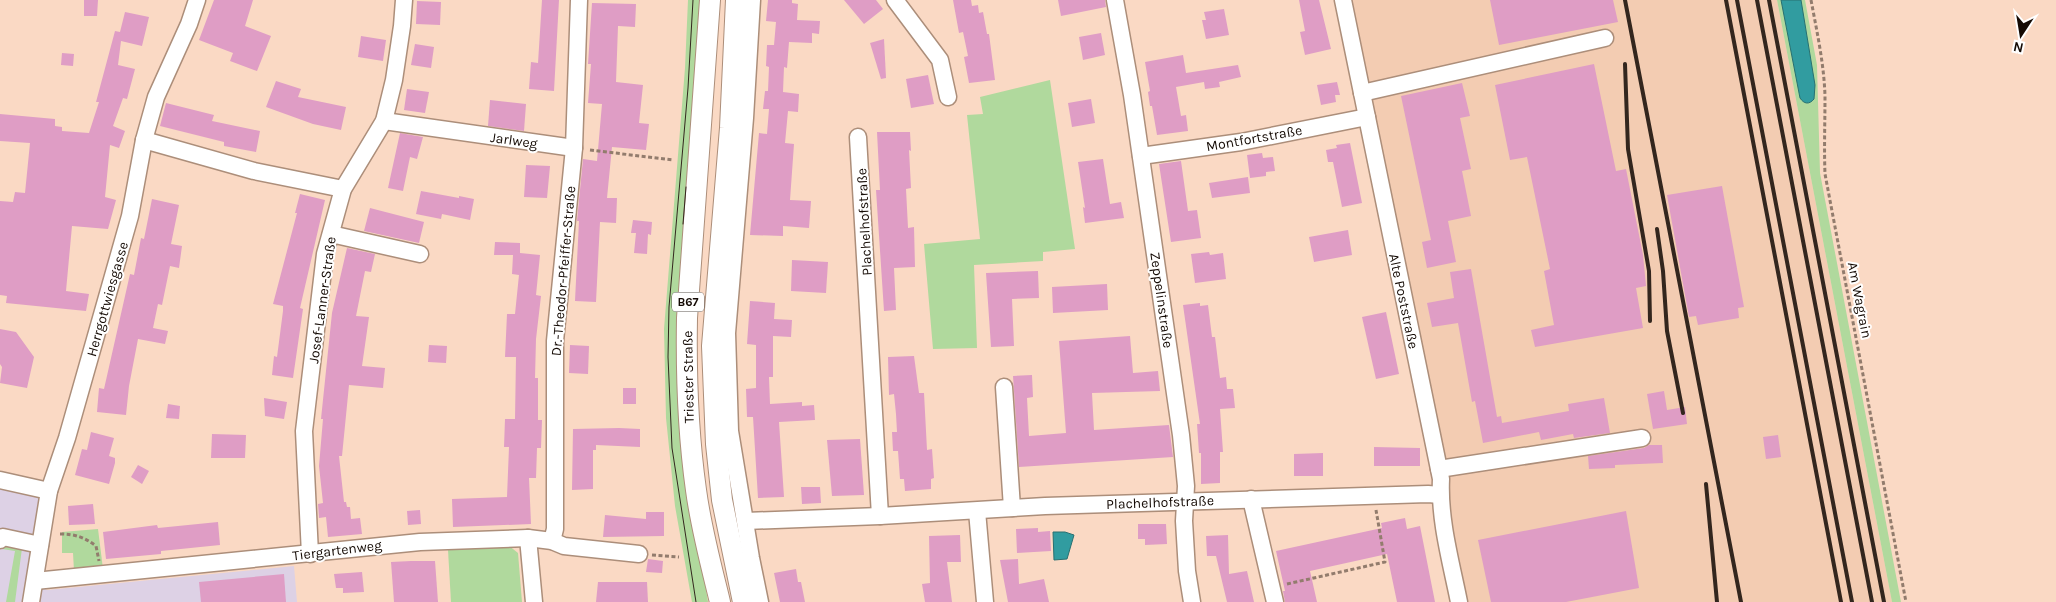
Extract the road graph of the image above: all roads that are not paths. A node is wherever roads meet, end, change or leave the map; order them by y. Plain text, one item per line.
1 (197, 0) edge
2 (404, 0) edge
3 (579, 0) edge
4 (710, 0) edge
5 (736, 0) edge
6 (752, 0) edge
7 (895, 0) edge
8 (1115, 0) edge
9 (1343, 0) edge
10 (1605, 38) dead end
11 (1362, 93) junction
12 (948, 96) dead end
13 (1367, 117) junction
14 (384, 121) junction
15 (858, 137) dead end
16 (144, 140) junction
17 (574, 148) junction
18 (1141, 156) junction
19 (343, 189) junction
20 (331, 234) junction
21 (420, 254) dead end
22 (1004, 387) dead end
23 (1642, 438) dead end
24 (1439, 469) junction
25 (0, 480) edge
26 (49, 491) junction
27 (1440, 495) junction
28 (1251, 499) junction
29 (1185, 501) junction
30 (1012, 508) junction
31 (977, 510) junction
32 (880, 516) junction
33 (746, 521) junction
34 (528, 538) junction
35 (0, 540) edge
36 (552, 541) junction
37 (40, 545) junction
38 (310, 554) junction
39 (639, 554) road end
40 (34, 581) junction
41 (1273, 595) edge
42 (31, 602) edge
43 (534, 602) edge
44 (720, 602) edge
45 (743, 602) edge
46 (760, 602) edge
47 (985, 602) edge
48 (1192, 602) edge
49 (1459, 602) edge

1 - 16 street, Herrgottwiesgasse
2 - 14 street, Josef-Lanner-Straße
3 - 17 street, Dr.-Theodor-Pfeiffer-Straße
4 - 44 main road, Triester Straße / B67
5 - 45 main road, Triester Straße / B67
6 - 33 street
7 - 12 street
8 - 18 street, Zeppelinstraße
9 - 11 street, Alte Poststraße
10 - 11 street
11 - 13 street, Alte Poststraße
13 - 18 street, Montfortstraße
13 - 24 street, Alte Poststraße
14 - 17 street, Jarlweg
14 - 19 street, Josef-Lanner-Straße
15 - 32 street, Plachelhofstraße
16 - 19 street
16 - 26 street, Herrgottwiesgasse
17 - 36 street, Dr.-Theodor-Pfeiffer-Straße
18 - 29 street, Zeppelinstraße
19 - 20 street, Josef-Lanner-Straße
20 - 21 street
20 - 38 street, Josef-Lanner-Straße
22 - 30 street
23 - 24 street
24 - 27 street, Alte Poststraße
25 - 26 street
26 - 37 street, Herrgottwiesgasse
27 - 28 street, Plachelhofstraße
27 - 49 street, Alte Poststraße
28 - 29 street, Plachelhofstraße
28 - 41 street
29 - 30 street, Plachelhofstraße
29 - 48 street, Zeppelinstraße
30 - 31 street, Plachelhofstraße
31 - 32 street, Plachelhofstraße
31 - 47 street
32 - 33 street, Plachelhofstraße
33 - 46 street
34 - 36 street, Tiergartenweg
34 - 38 street, Tiergartenweg
34 - 43 street
35 - 37 street
36 - 39 street, Tiergartenweg
37 - 40 street, Herrgottwiesgasse
38 - 40 street, Tiergartenweg
40 - 42 street, Herrgottwiesgasse

